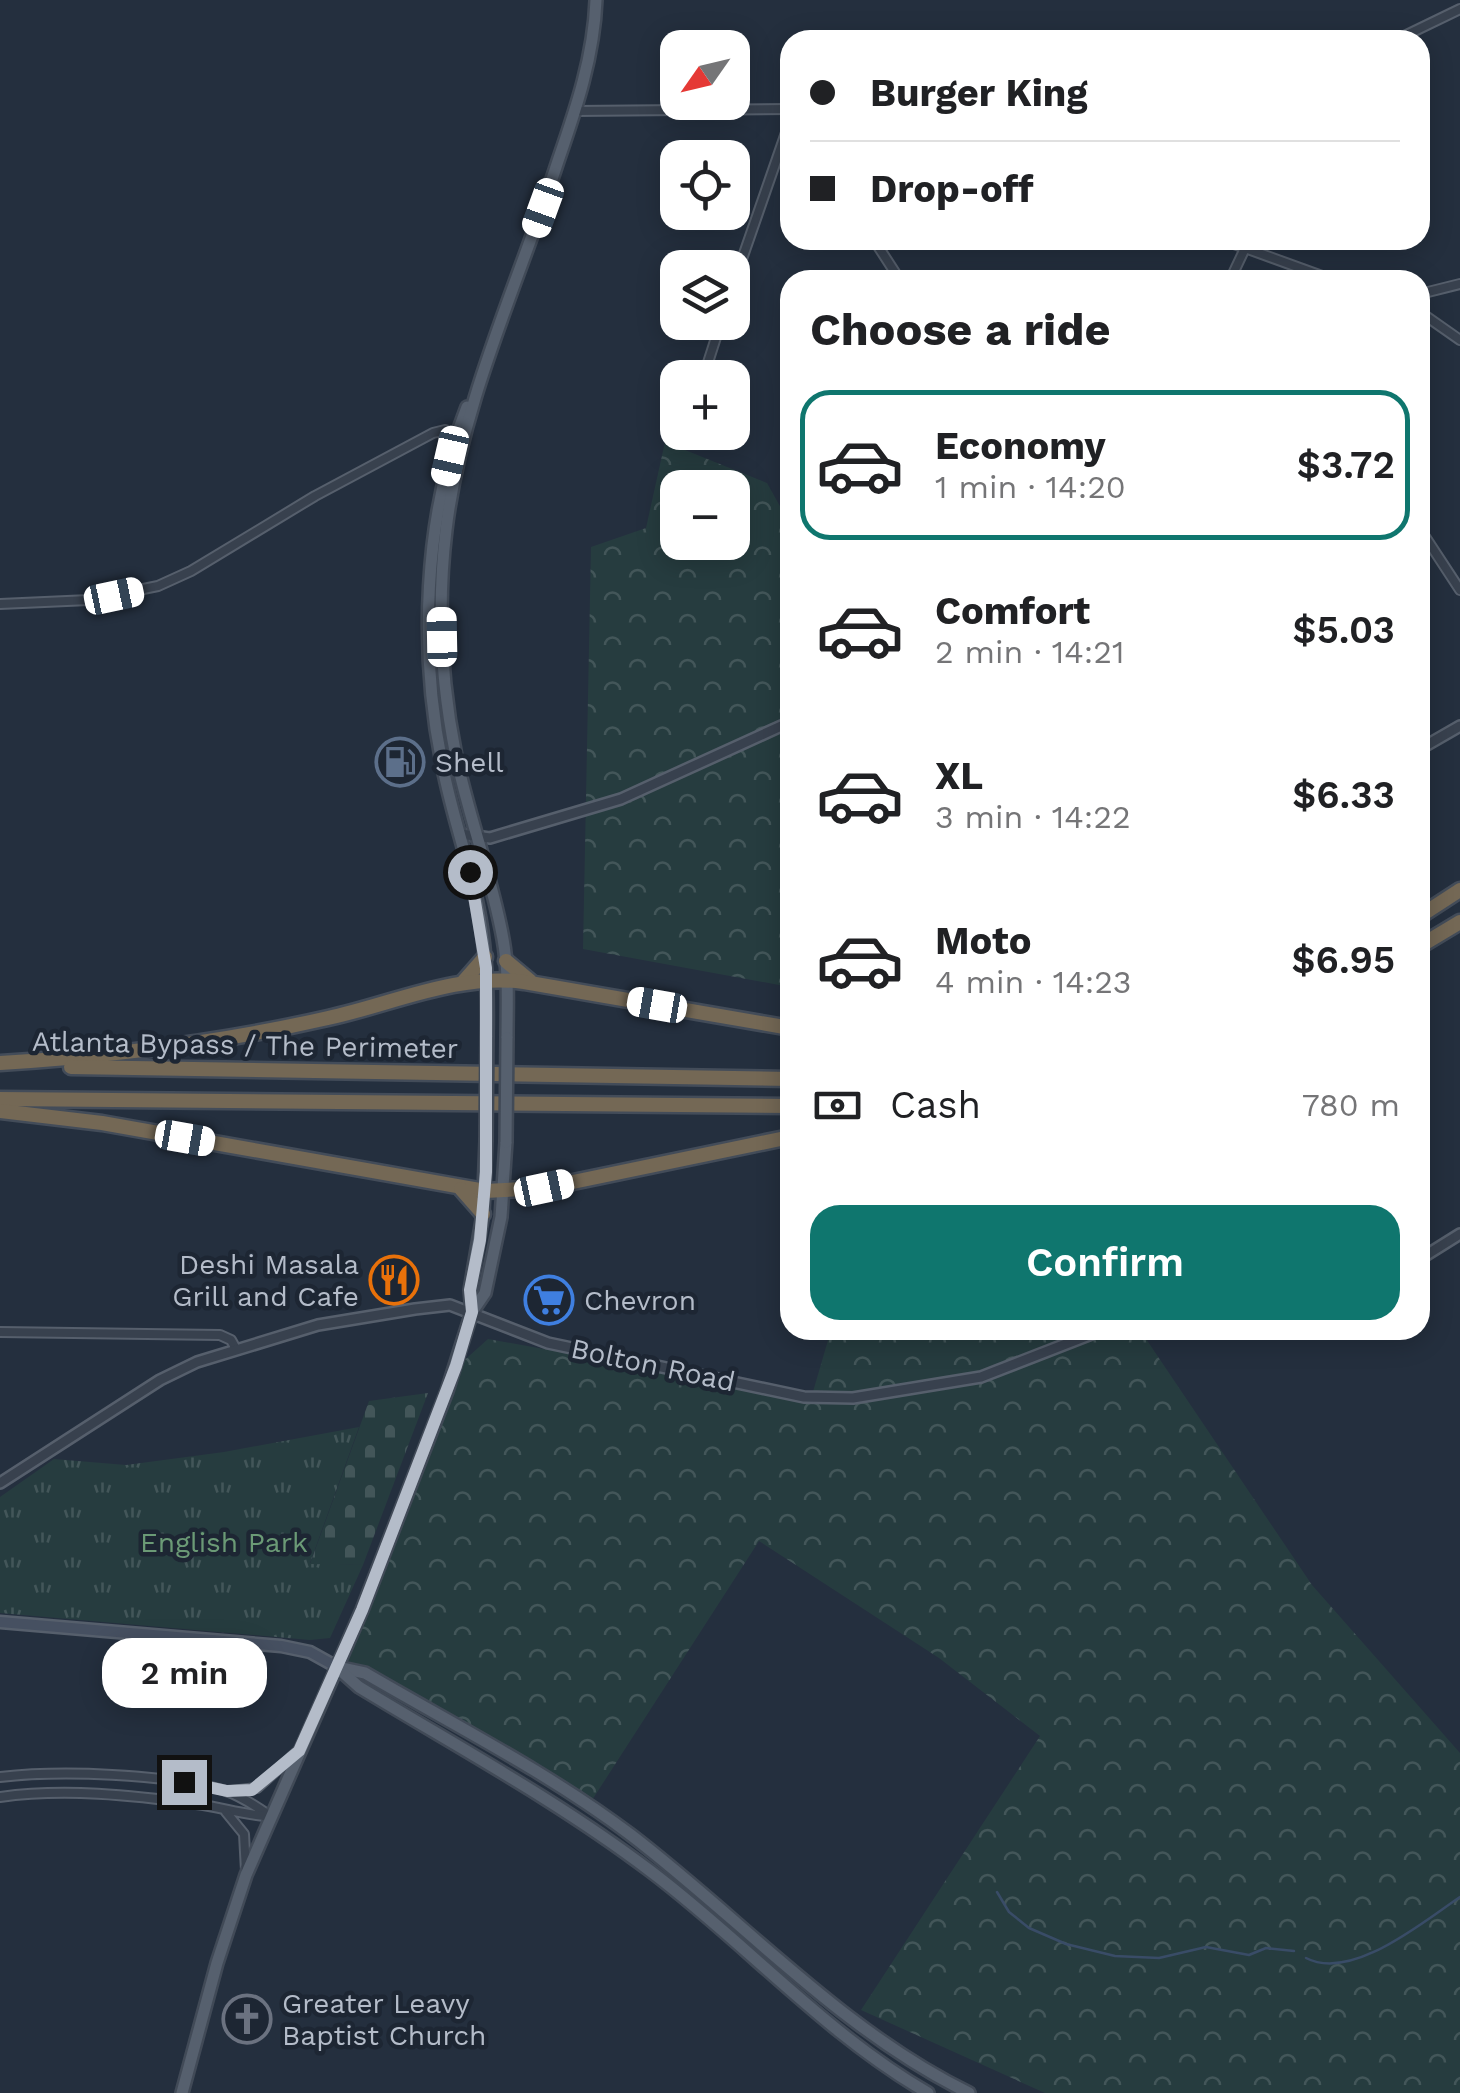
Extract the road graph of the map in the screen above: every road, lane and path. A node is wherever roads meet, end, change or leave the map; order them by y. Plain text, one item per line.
1 (596, 0) edge
2 (1460, 9) edge
3 (1417, 30) edge
4 (780, 108) edge
5 (575, 111) junction
6 (780, 150) edge
7 (745, 250) edge
8 (1264, 250) edge
9 (1310, 270) edge
10 (1460, 284) edge
11 (1430, 292) edge
12 (1430, 319) edge
13 (1460, 340) edge
14 (462, 435) junction
15 (1430, 544) edge
16 (1460, 590) edge
17 (0, 604) edge
18 (1460, 726) edge
19 (780, 727) edge
20 (1430, 743) edge
21 (460, 834) junction
22 (477, 838) junction
23 (1460, 890) edge
24 (1430, 910) edge
25 (1460, 922) edge
26 (1430, 940) edge
27 (486, 957) junction
28 (506, 961) junction
29 (487, 980) junction
30 (507, 980) junction
31 (462, 982) junction
32 (535, 984) junction
33 (780, 1026) edge
34 (0, 1064) edge
35 (780, 1079) edge
36 (0, 1099) edge
37 (780, 1106) edge
38 (0, 1112) edge
39 (780, 1140) edge
40 (460, 1188) junction
41 (485, 1192) junction
42 (504, 1192) junction
43 (483, 1214) junction
44 (1460, 1234) edge
45 (1430, 1253) edge
46 (472, 1312) junction
47 (0, 1332) edge
48 (1076, 1340) edge
49 (236, 1349) junction
50 (0, 1483) edge
51 (0, 1622) edge
52 (337, 1667) junction
53 (299, 1751) junction
54 (0, 1777) edge
55 (227, 1791) junction
56 (0, 1797) edge
57 (218, 1808) junction
58 (270, 1816) junction
59 (246, 1876) junction
60 (182, 2093) edge
61 (928, 2093) edge
62 (969, 2093) edge

1 - 5 main road
2 - 3 street
4 - 5 street
5 - 14 main road
6 - 7 street
8 - 9 street
10 - 11 street
12 - 13 street
14 - 17 street
14 - 21 main road
14 - 22 main road
15 - 16 street
18 - 20 street
19 - 22 street
21 - 22 street
21 - 27 main road
22 - 28 main road
23 - 24 highway
25 - 26 highway
27 - 29 main road
27 - 31 highway
28 - 30 main road
28 - 32 highway
29 - 30 highway
29 - 31 highway
29 - 41 main road, bridge
30 - 32 highway
30 - 42 main road, bridge
31 - 34 highway
32 - 33 highway
34 - 35 highway, Atlanta Bypass / The Perimeter
36 - 37 highway, Atlanta Bypass / The Perimeter
38 - 40 highway
39 - 42 highway
40 - 41 highway
40 - 43 highway
41 - 42 highway
41 - 43 main road
42 - 46 main road
43 - 46 main road
44 - 45 street
46 - 48 street, Bolton Road
46 - 49 street, Bolton Road
46 - 52 main road
47 - 49 street
49 - 50 street, Bolton Road
51 - 52 main road
52 - 53 main road
52 - 61 main road
52 - 62 main road
53 - 55 street
53 - 58 main road
54 - 55 street
55 - 58 street
56 - 57 street
57 - 58 street
57 - 59 street
58 - 59 main road
59 - 60 main road

